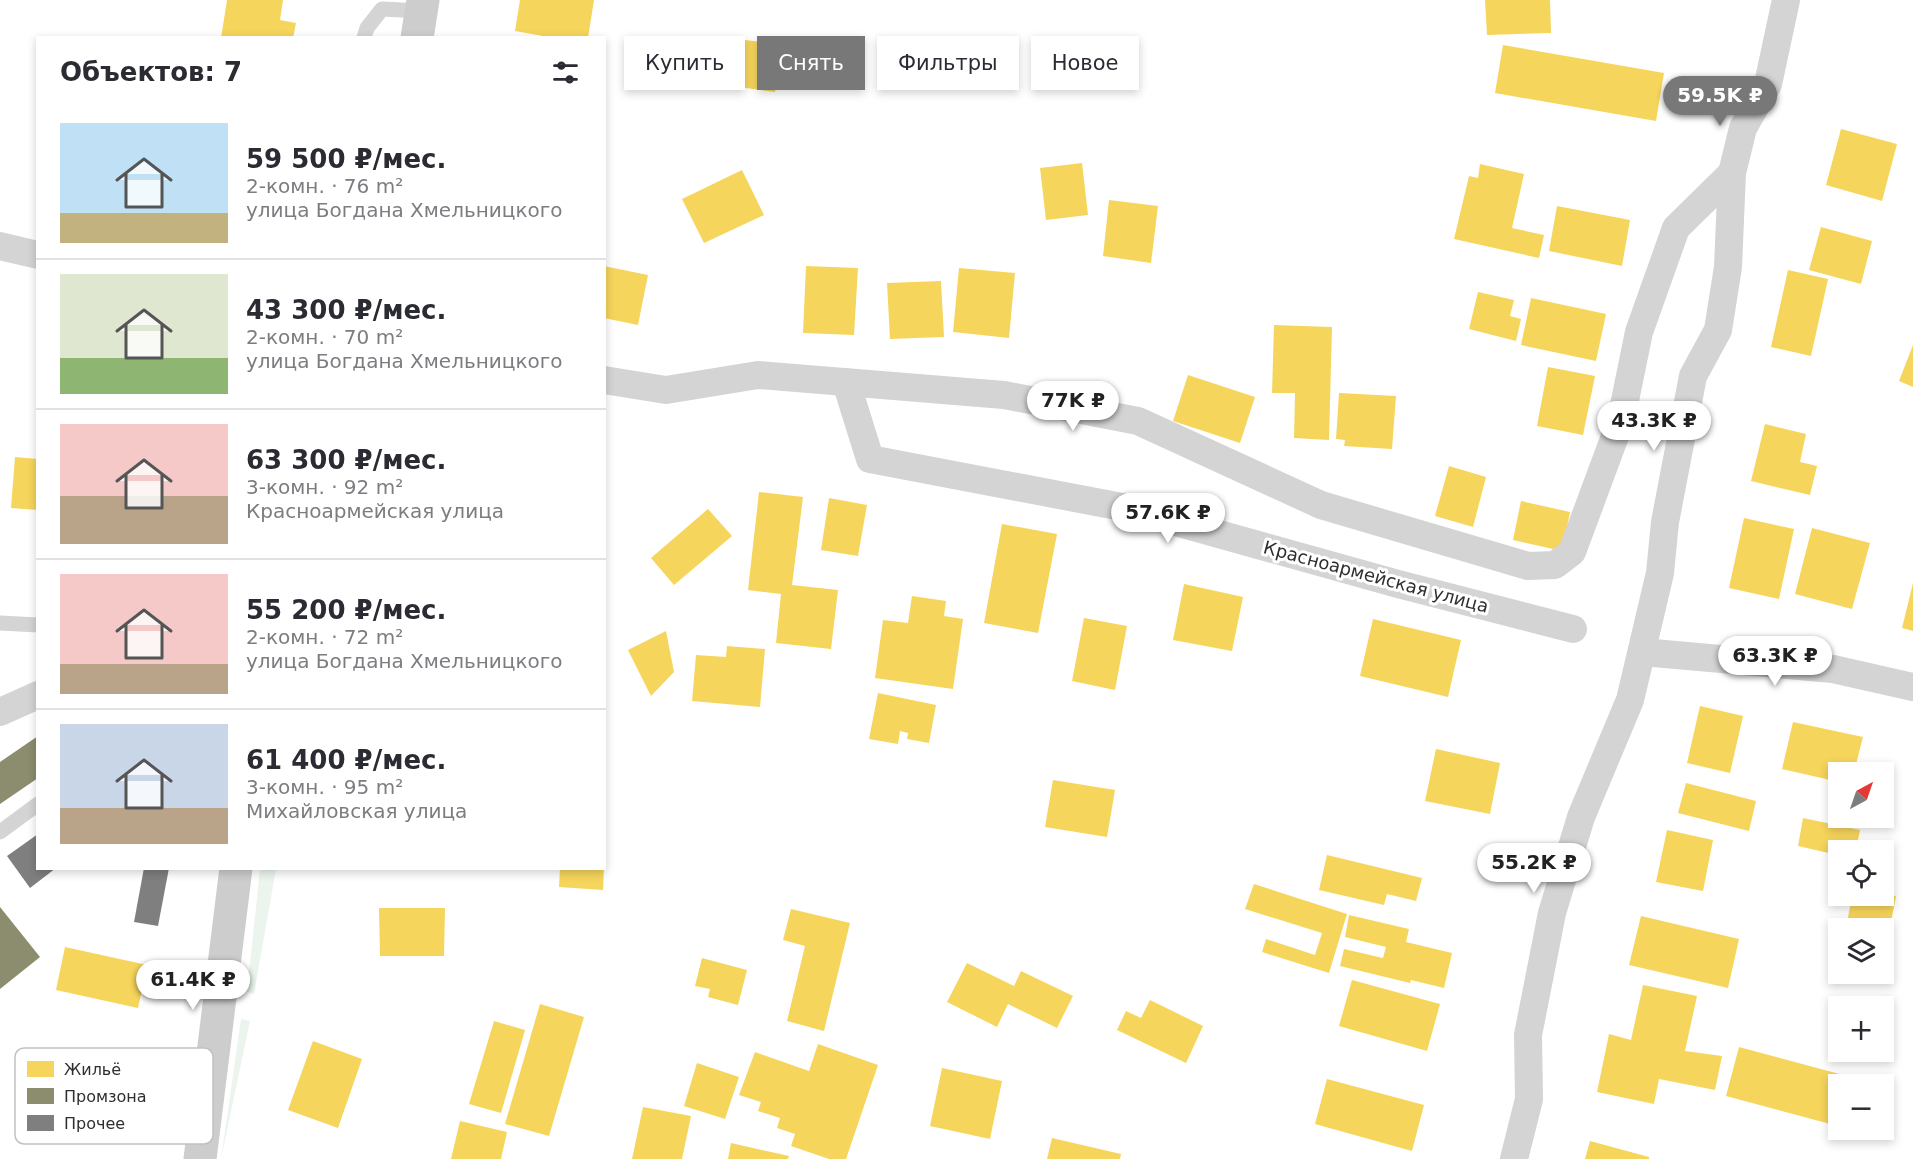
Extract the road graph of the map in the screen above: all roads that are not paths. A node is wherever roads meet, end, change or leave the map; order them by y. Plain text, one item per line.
1 (1786, 0) edge
2 (420, 16) edge
3 (365, 36) edge
4 (1732, 173) junction
5 (0, 246) edge
6 (36, 255) edge
7 (606, 380) edge
8 (846, 382) junction
9 (0, 623) edge
10 (36, 624) edge
11 (1573, 629) dead end
12 (1642, 651) junction
13 (1913, 687) edge
14 (36, 696) edge
15 (0, 712) edge
16 (36, 805) edge
17 (0, 832) edge
18 (236, 870) edge
19 (213, 1054) edge
20 (202, 1144) edge
21 (200, 1159) edge
22 (1514, 1159) edge

1 - 4 street
2 - 3 lane
4 - 8 street
4 - 12 street
5 - 6 street
7 - 8 street
8 - 11 street, Красноармейская улица
9 - 10 lane
12 - 13 street
12 - 22 street
14 - 15 street
16 - 17 lane
18 - 19 main road
20 - 21 main road

